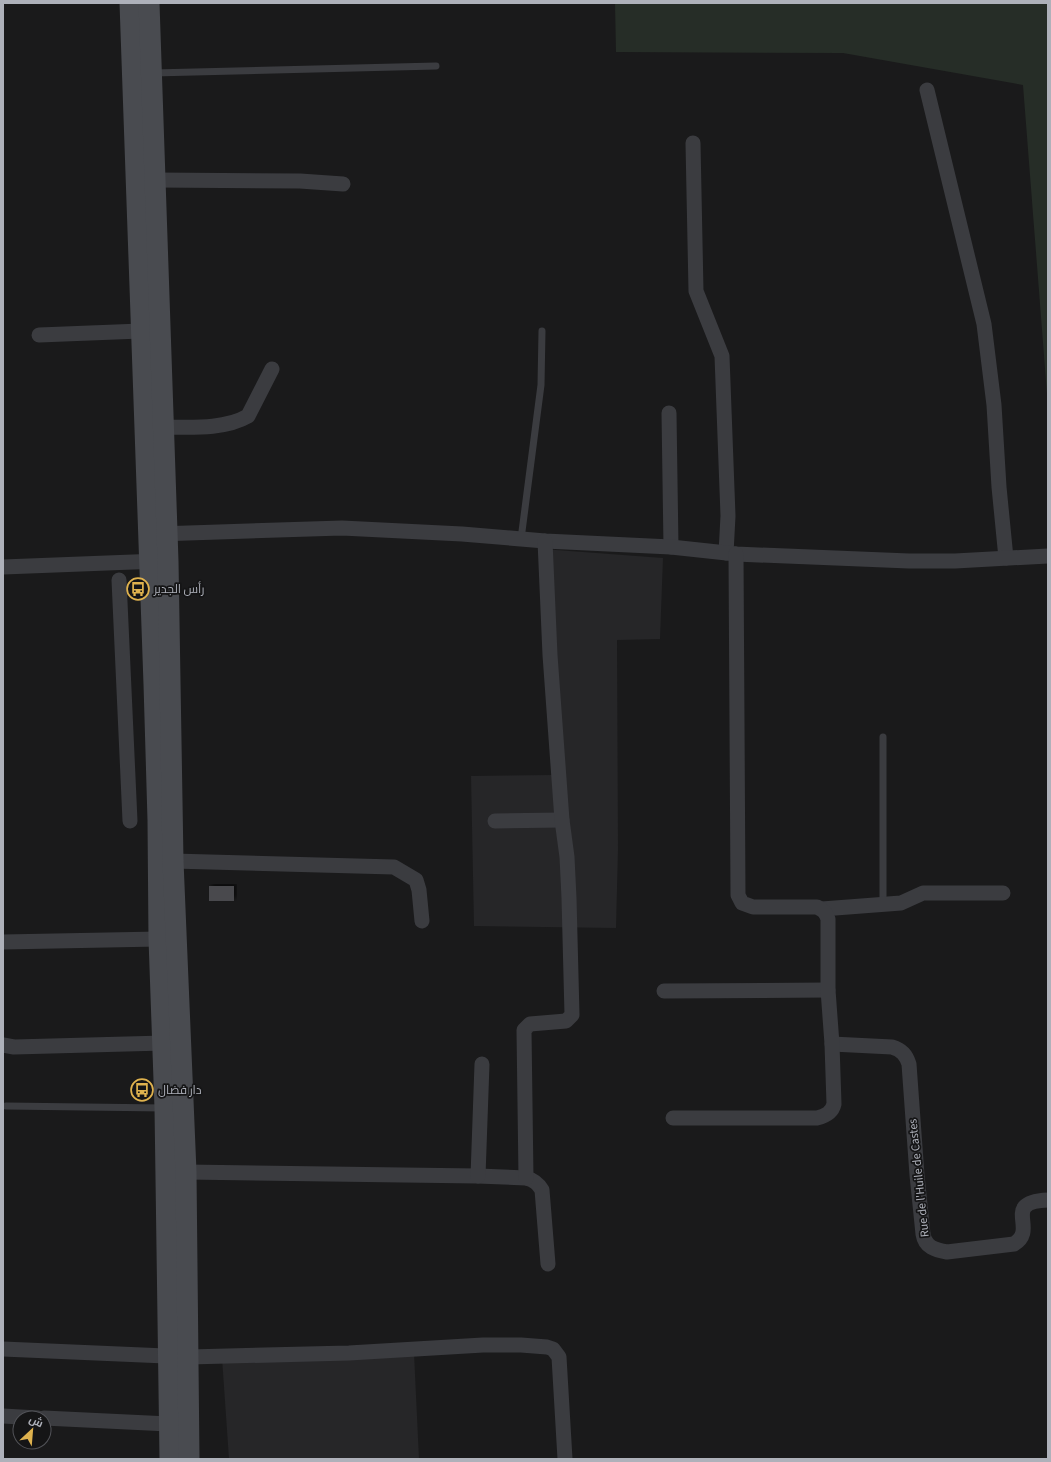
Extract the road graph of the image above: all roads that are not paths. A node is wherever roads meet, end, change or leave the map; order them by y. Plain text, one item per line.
1 (130, 3) edge
2 (148, 3) edge
3 (436, 66) dead end
4 (151, 73) junction
5 (926, 90) dead end
6 (693, 142) dead end
7 (154, 180) junction
8 (343, 184) dead end
9 (141, 331) junction
10 (542, 331) dead end
11 (39, 335) dead end
12 (272, 368) dead end
13 (669, 413) dead end
14 (162, 427) junction
15 (158, 534) junction
16 (521, 539) junction
17 (545, 541) junction
18 (670, 547) junction
19 (731, 554) junction
20 (1048, 556) edge
21 (1006, 558) junction
22 (159, 561) junction
23 (3, 567) edge
24 (119, 580) dead end
25 (883, 737) dead end
26 (562, 820) junction
27 (130, 821) dead end
28 (495, 821) dead end
29 (173, 861) junction
30 (1003, 893) dead end
31 (883, 904) junction
32 (822, 909) junction
33 (422, 921) dead end
34 (159, 939) junction
35 (3, 942) edge
36 (828, 990) junction
37 (664, 991) dead end
38 (164, 1043) junction
39 (832, 1044) junction
40 (3, 1045) edge
41 (482, 1064) dead end
42 (6, 1106) dead end
43 (165, 1108) junction
44 (673, 1118) dead end
45 (186, 1172) junction
46 (478, 1176) junction
47 (526, 1178) junction
48 (1048, 1200) edge
49 (548, 1264) dead end
50 (3, 1349) edge
51 (179, 1357) junction
52 (52, 1418) edge
53 (179, 1424) junction
54 (170, 1459) edge
55 (189, 1459) edge
56 (565, 1459) edge

1 - 9 main road
2 - 4 main road
3 - 4 lane
4 - 7 main road
5 - 21 street
6 - 19 street
7 - 8 street
7 - 14 main road
9 - 11 street
9 - 15 main road
10 - 16 lane
12 - 14 street
13 - 18 street
14 - 15 main road
15 - 16 street
15 - 22 main road
16 - 17 street
17 - 18 street
17 - 26 street
18 - 19 street
19 - 21 street
19 - 32 street
20 - 21 street
22 - 23 street
22 - 29 main road
22 - 34 main road
24 - 27 street
25 - 31 lane
26 - 28 street
26 - 47 street
29 - 33 street
29 - 45 main road
30 - 31 street
31 - 32 street
32 - 36 street
34 - 35 street
34 - 38 main road
36 - 37 street
36 - 39 street
38 - 40 street
38 - 43 main road
39 - 44 street
39 - 48 street, Rue de l'Huile de Castes
41 - 46 street
42 - 43 lane
43 - 51 main road
45 - 46 street
45 - 51 main road
46 - 47 street
47 - 49 street
50 - 51 street
51 - 53 main road
51 - 56 street
52 - 53 street
53 - 54 main road
53 - 55 main road

